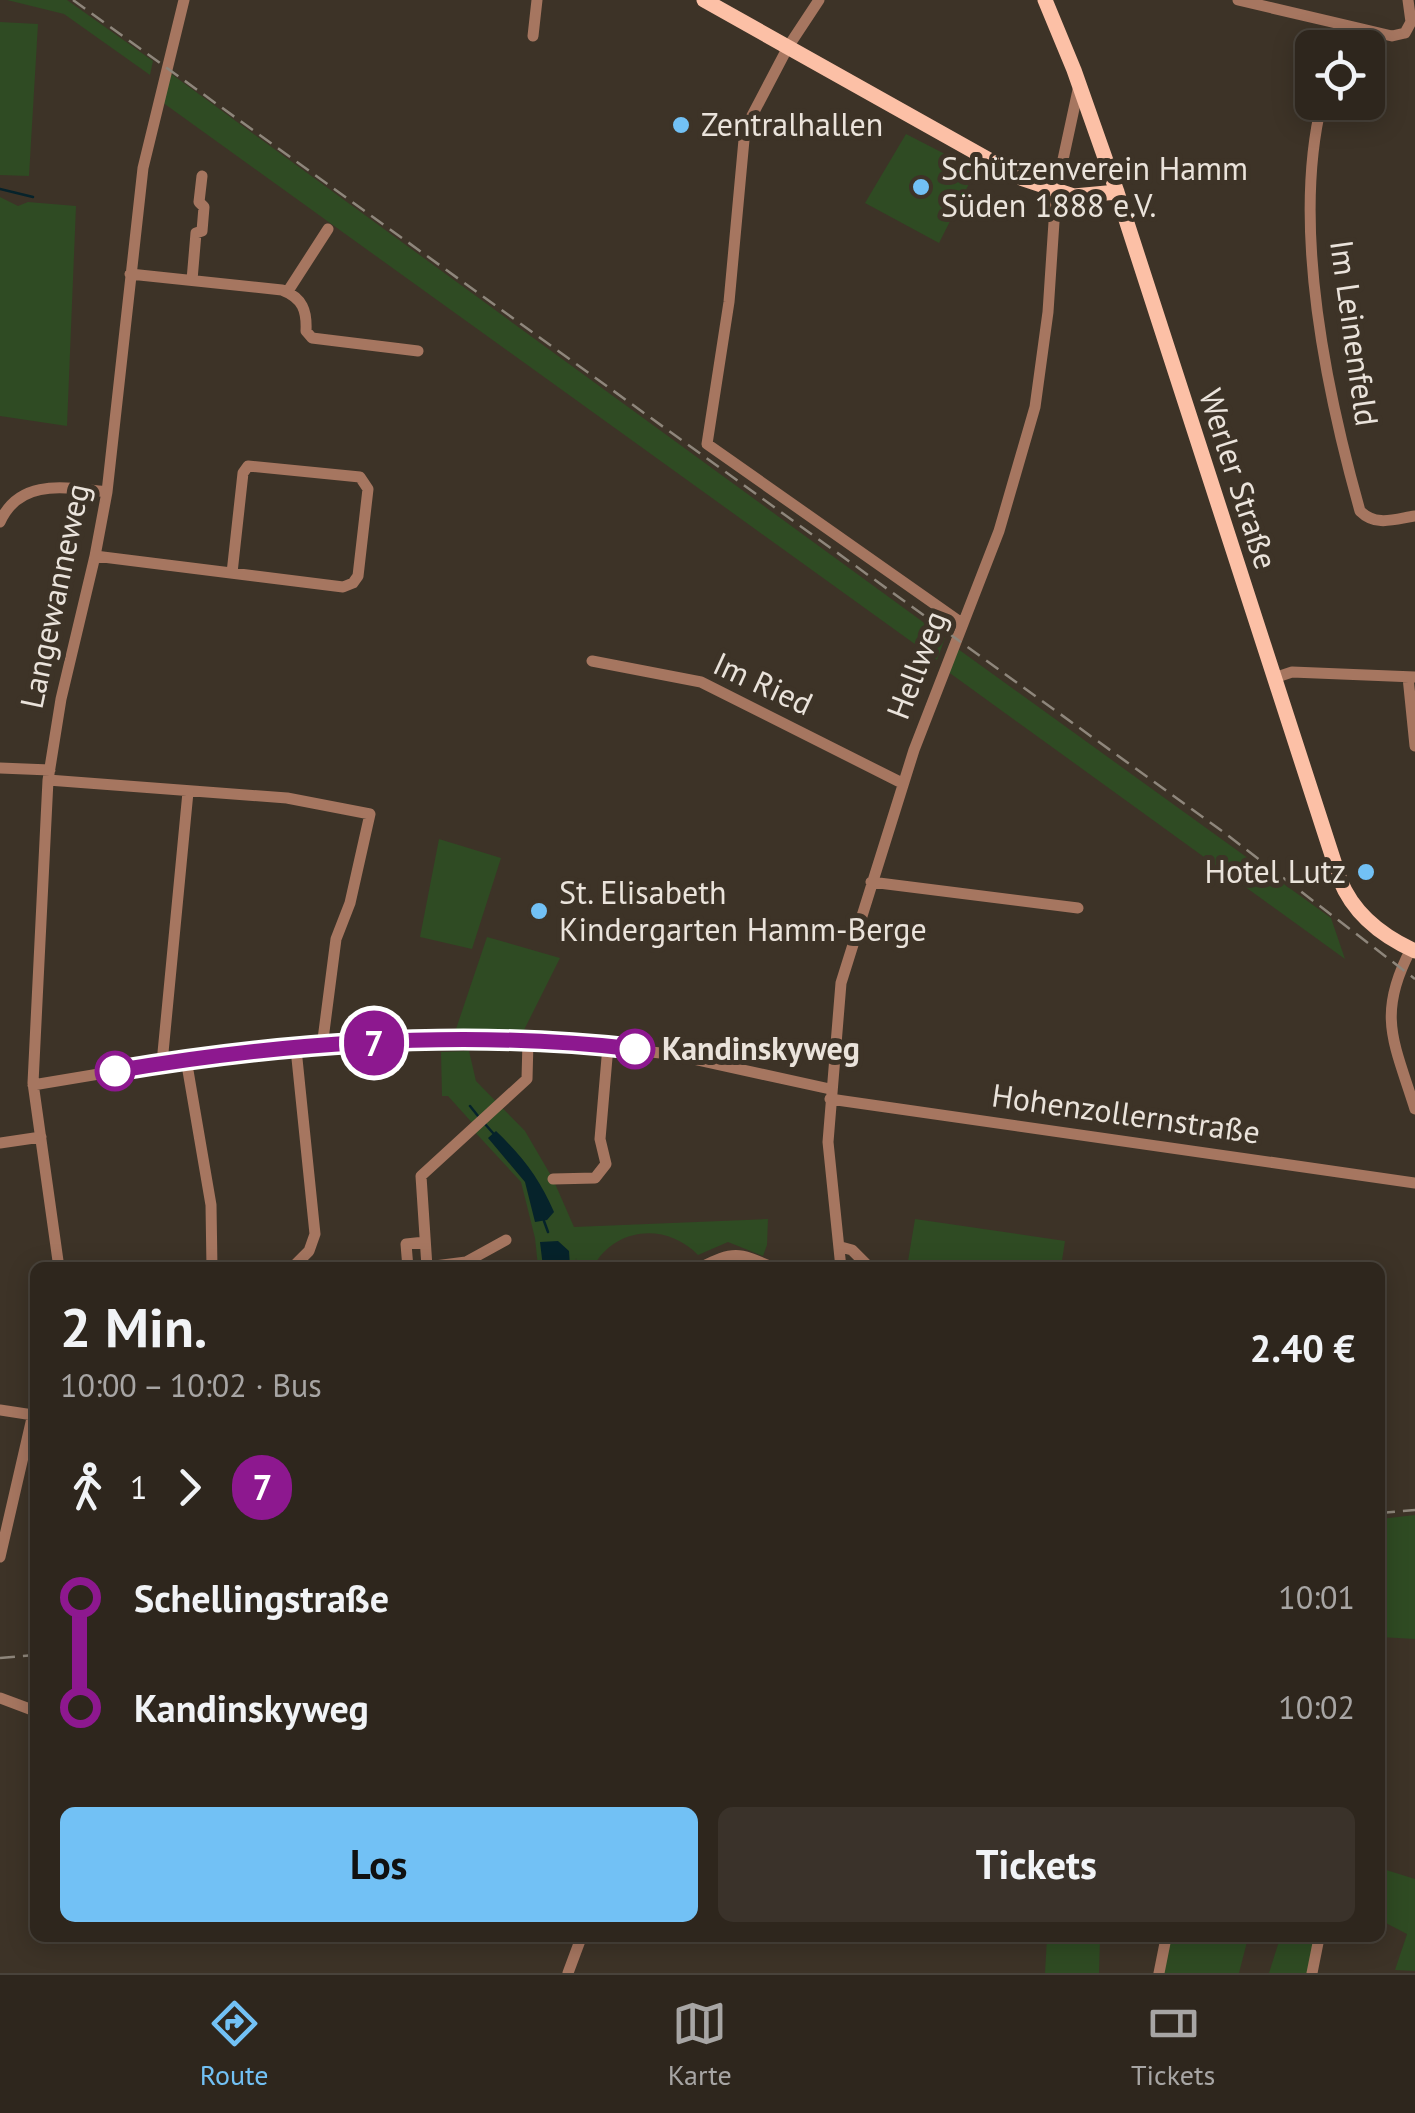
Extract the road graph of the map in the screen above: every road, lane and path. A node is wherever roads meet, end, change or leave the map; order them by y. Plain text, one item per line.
1 (184, 0) edge
2 (536, 0) edge
3 (704, 0) edge
4 (819, 0) edge
5 (1045, 0) edge
6 (1238, 0) edge
7 (1408, 0) edge
8 (1342, 25) junction
9 (1341, 30) edge
10 (1405, 33) junction
11 (533, 36) dead end
12 (1415, 43) edge
13 (788, 47) junction
14 (1079, 84) junction
15 (1319, 120) edge
16 (202, 176) dead end
17 (1056, 192) junction
18 (1117, 192) junction
19 (328, 229) dead end
20 (130, 274) junction
21 (192, 280) junction
22 (288, 291) junction
23 (418, 351) dead end
24 (107, 492) junction
25 (1415, 516) edge
26 (0, 522) edge
27 (95, 556) junction
28 (232, 573) junction
29 (962, 624) junction
30 (592, 661) dead end
31 (1412, 677) edge
32 (1274, 678) junction
33 (1415, 746) edge
34 (0, 768) edge
35 (49, 775) junction
36 (902, 783) junction
37 (188, 792) junction
38 (871, 882) junction
39 (1078, 908) dead end
40 (1413, 950) edge
41 (528, 1041) junction
42 (608, 1046) junction
43 (322, 1047) junction
44 (296, 1049) junction
45 (186, 1059) junction
46 (162, 1063) junction
47 (33, 1085) junction
48 (830, 1094) junction
49 (1415, 1109) edge
50 (41, 1137) junction
51 (0, 1144) edge
52 (553, 1180) dead end
53 (1415, 1183) edge
54 (506, 1240) dead end
55 (425, 1242) junction
56 (841, 1247) junction
57 (58, 1262) edge
58 (212, 1262) edge
59 (298, 1262) edge
60 (408, 1262) edge
61 (424, 1262) edge
62 (466, 1262) edge
63 (712, 1262) edge
64 (760, 1262) edge
65 (841, 1262) edge
66 (864, 1262) edge
67 (0, 1410) edge
68 (30, 1410) edge
69 (30, 1427) edge
70 (0, 1557) edge
71 (0, 1698) edge
72 (30, 1709) edge
73 (579, 1942) edge
74 (1165, 1942) edge
75 (1318, 1942) edge
76 (568, 1973) edge
77 (1159, 1973) edge
78 (1312, 1973) edge

1 - 20 street, Langewanneweg
2 - 11 street
3 - 13 main road
4 - 13 street
5 - 14 main road, Werler Straße
6 - 8 street
7 - 10 street
8 - 9 street
8 - 10 street
10 - 12 street
13 - 17 main road
13 - 29 street
14 - 17 street, Hellweg
14 - 18 main road, Werler Straße
15 - 25 street, Im Leinenfeld
16 - 21 street
17 - 18 main road
17 - 29 street, Hellweg
18 - 32 main road, Werler Straße
19 - 22 street
20 - 21 street
20 - 24 street, Langewanneweg
21 - 22 street
22 - 23 street
24 - 26 street
24 - 27 street, Langewanneweg
27 - 28 street
27 - 35 street, Langewanneweg
28 - 28 street
29 - 36 street, Hellweg
30 - 36 street, Im Ried
31 - 32 street
31 - 33 street
32 - 40 main road, Werler Straße
34 - 35 street
35 - 37 street
35 - 47 street, Langewanneweg
36 - 38 street, Hellweg
37 - 43 street
37 - 46 street
38 - 39 street
38 - 48 street, Hellweg
40 - 49 street, Werler Straße
41 - 42 street, Hohenzollernstraße
41 - 43 street, Hohenzollernstraße
41 - 55 street
42 - 48 street, Hohenzollernstraße
42 - 52 street
43 - 44 street, Hohenzollernstraße
44 - 45 street, Hohenzollernstraße
44 - 59 street
45 - 46 street, Hohenzollernstraße
45 - 58 street
46 - 47 street, Hohenzollernstraße
47 - 50 street, Langewanneweg
48 - 53 street, Hohenzollernstraße
48 - 56 street, Hellweg
50 - 51 street
50 - 57 street, Langewanneweg
54 - 62 street
55 - 60 street
55 - 61 street
56 - 65 street, Hellweg
56 - 66 street
63 - 64 street
67 - 68 street
69 - 70 street
71 - 72 street
73 - 76 street
74 - 77 street
75 - 78 street

